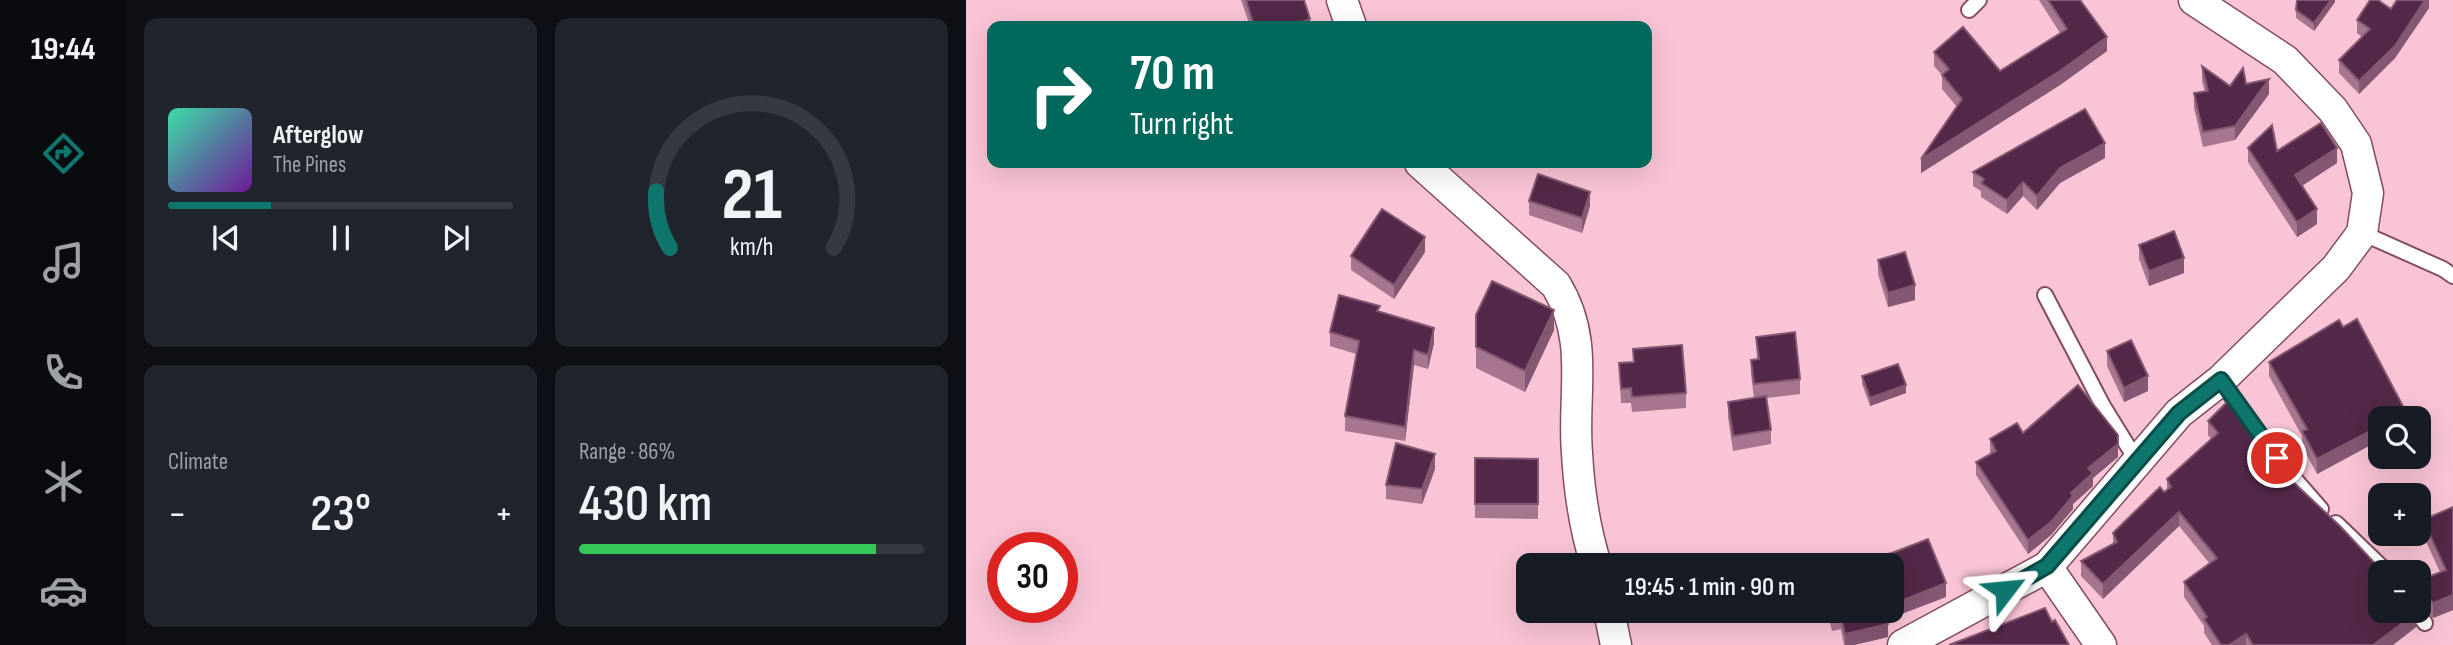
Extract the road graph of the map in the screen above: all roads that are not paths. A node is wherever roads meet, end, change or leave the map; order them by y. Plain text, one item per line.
1 (1342, 0) edge
2 (2194, 0) edge
3 (1349, 21) edge
4 (1426, 168) edge
5 (2362, 233) junction
6 (2453, 276) edge
7 (2045, 295) dead end
8 (2221, 380) junction
9 (2137, 461) junction
10 (1592, 553) edge
11 (2374, 560) edge
12 (2047, 566) junction
13 (1611, 623) edge
14 (1616, 645) edge
15 (1903, 645) edge
16 (2101, 645) edge

1 - 3 street
2 - 5 street
4 - 10 street
5 - 6 lane
5 - 8 street
7 - 9 lane
8 - 9 street
8 - 11 lane
9 - 12 street
12 - 15 street
12 - 16 street
13 - 14 street

